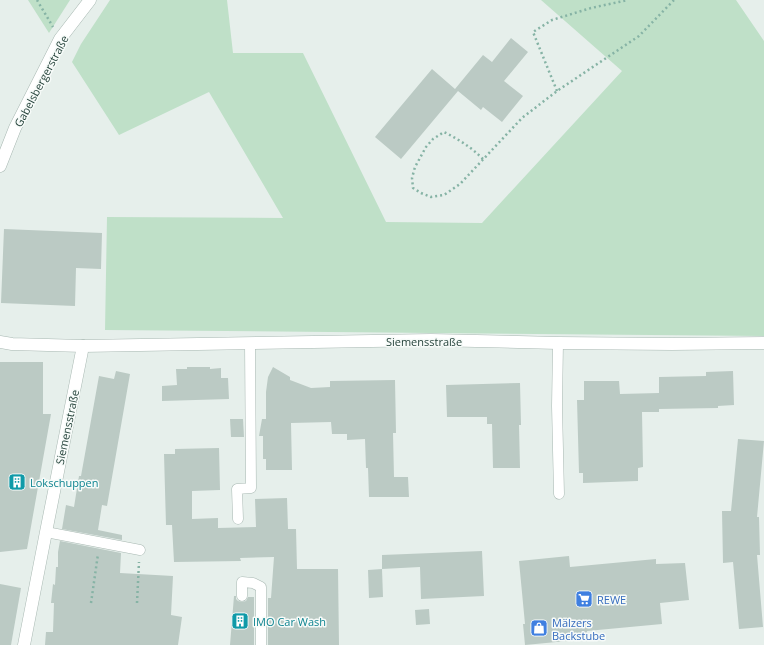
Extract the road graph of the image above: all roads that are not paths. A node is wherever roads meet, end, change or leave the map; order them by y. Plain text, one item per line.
1 (90, 0) edge
2 (0, 166) edge
3 (0, 342) edge
4 (250, 343) junction
5 (558, 343) junction
6 (764, 343) edge
7 (83, 346) junction
8 (559, 494) dead end
9 (238, 518) dead end
10 (46, 532) junction
11 (140, 550) road end
12 (242, 596) dead end
13 (24, 645) edge
14 (261, 645) edge

1 - 2 street, Gabelsbergerstraße
3 - 7 street, Siemensstraße
4 - 5 street, Siemensstraße
4 - 7 street, Siemensstraße
4 - 9 lane
5 - 6 street, Siemensstraße
5 - 8 lane
7 - 10 street, Siemensstraße
10 - 11 lane
10 - 13 street, Siemensstraße
12 - 14 lane

